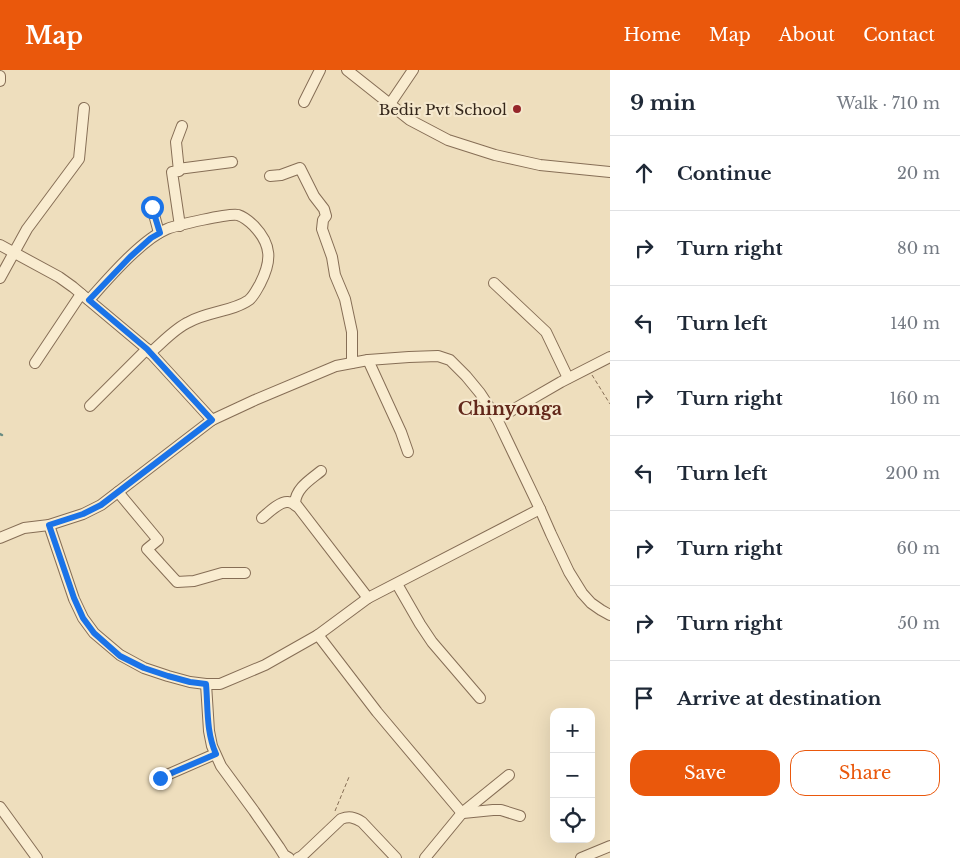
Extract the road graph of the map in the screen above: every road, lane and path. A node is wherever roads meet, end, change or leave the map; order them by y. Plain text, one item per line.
1 (320, 70) edge
2 (347, 70) edge
3 (413, 70) edge
4 (0, 76) edge
5 (0, 81) edge
6 (304, 102) dead end
7 (390, 104) junction
8 (84, 108) dead end
9 (182, 126) dead end
10 (232, 162) dead end
11 (178, 169) junction
12 (610, 172) edge
13 (270, 176) dead end
14 (152, 207) dead end
15 (180, 226) junction
16 (160, 233) junction
17 (0, 245) edge
18 (15, 252) junction
19 (0, 278) edge
20 (494, 283) dead end
21 (81, 294) junction
22 (89, 300) junction
23 (149, 351) junction
24 (610, 357) edge
25 (368, 360) junction
26 (35, 363) dead end
27 (352, 363) junction
28 (588, 368) junction
29 (568, 378) junction
30 (610, 404) edge
31 (90, 406) dead end
32 (497, 419) junction
33 (212, 420) junction
34 (408, 452) dead end
35 (321, 471) dead end
36 (118, 492) junction
37 (296, 506) junction
38 (540, 509) junction
39 (262, 518) dead end
40 (49, 525) junction
41 (0, 538) edge
42 (245, 573) dead end
43 (397, 584) junction
44 (368, 598) junction
45 (610, 615) edge
46 (318, 635) junction
47 (206, 684) junction
48 (480, 698) dead end
49 (216, 754) junction
50 (509, 775) dead end
51 (349, 777) dead end
52 (160, 778) dead end
53 (0, 807) edge
54 (462, 813) junction
55 (520, 816) dead end
56 (339, 821) junction
57 (610, 846) edge
58 (37, 858) edge
59 (289, 858) edge
60 (298, 858) edge
61 (396, 858) edge
62 (425, 858) edge
63 (581, 858) edge

1 - 6 street
2 - 7 street
3 - 7 street
4 - 5 street
7 - 12 street
8 - 18 street
9 - 11 street
10 - 11 street
11 - 15 street
13 - 27 street
14 - 16 street
15 - 16 street
15 - 23 street
16 - 22 street
17 - 18 street
18 - 19 street
18 - 21 street
20 - 29 street
21 - 22 street
21 - 26 street
22 - 23 street
23 - 31 street
23 - 33 street
24 - 28 street
25 - 27 street
25 - 32 street
25 - 34 street
27 - 33 street
28 - 29 street
28 - 30 path
29 - 32 street
32 - 38 street
33 - 36 street
35 - 37 street
36 - 40 street
36 - 42 street
37 - 39 street
37 - 44 street
38 - 43 street
38 - 45 street
40 - 41 street
40 - 47 street
43 - 44 street
43 - 48 street
44 - 46 street
46 - 47 street
46 - 54 street
47 - 49 street
49 - 52 street
49 - 59 street
50 - 54 street
51 - 56 path
53 - 58 street
54 - 55 street
54 - 62 street
56 - 60 street
56 - 61 street
57 - 63 street

